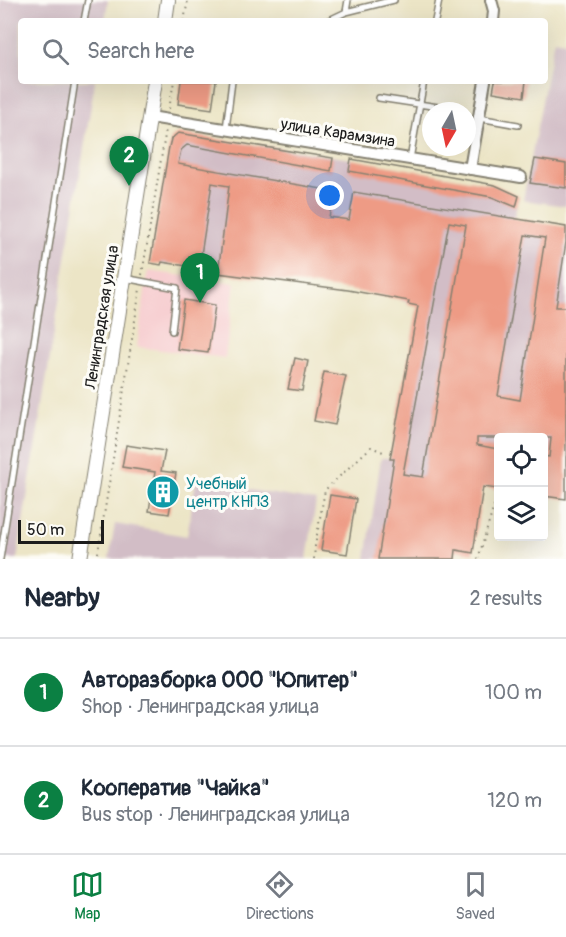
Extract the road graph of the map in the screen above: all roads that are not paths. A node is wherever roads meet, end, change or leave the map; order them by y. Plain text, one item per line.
1 (88, 0) edge
2 (168, 0) edge
3 (348, 0) edge
4 (394, 0) edge
5 (439, 0) edge
6 (491, 0) edge
7 (346, 12) junction
8 (85, 18) edge
9 (165, 18) edge
10 (333, 18) edge
11 (436, 18) edge
12 (493, 18) edge
13 (75, 84) edge
14 (155, 84) edge
15 (232, 84) edge
16 (423, 84) edge
17 (484, 84) edge
18 (380, 98) dead end
19 (420, 104) junction
20 (150, 117) junction
21 (479, 118) junction
22 (518, 125) dead end
23 (226, 129) junction
24 (410, 159) junction
25 (470, 169) junction
26 (521, 177) dead end
27 (124, 278) junction
28 (171, 331) dead end
29 (0, 559) edge
30 (80, 559) edge

1 - 8 lane
2 - 9 main road
3 - 7 lane
4 - 7 lane
5 - 11 lane
6 - 12 street
7 - 10 lane
13 - 29 lane
14 - 20 main road, Ленинградская улица
15 - 23 lane
16 - 19 lane
17 - 21 street
18 - 19 lane
19 - 24 lane
20 - 23 street, улица Карамзина
20 - 27 main road, Ленинградская улица
21 - 22 lane
21 - 25 street
23 - 24 street, улица Карамзина
24 - 25 street, улица Карамзина
25 - 26 street, улица Карамзина
27 - 28 lane
27 - 30 main road, Ленинградская улица

